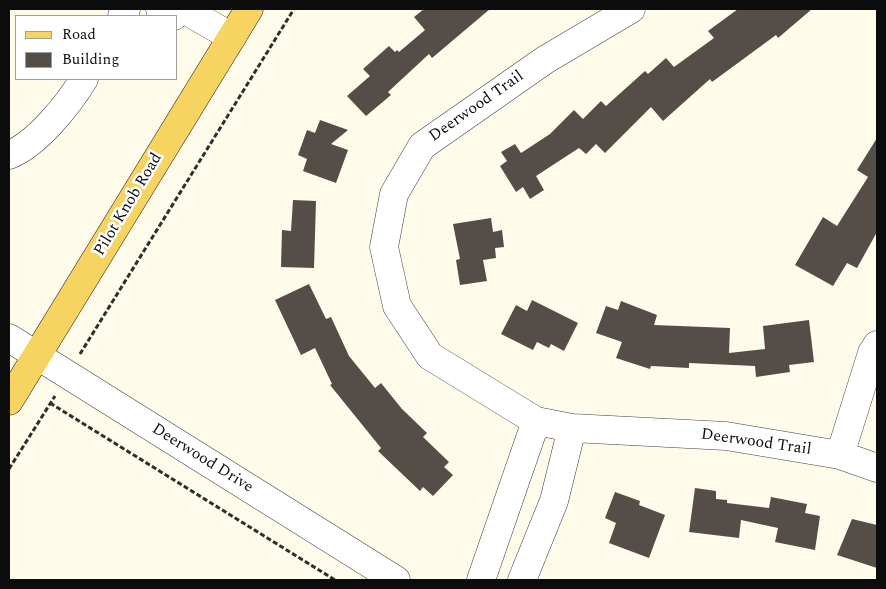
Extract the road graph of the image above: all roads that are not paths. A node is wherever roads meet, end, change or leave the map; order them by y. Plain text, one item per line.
1 (160, 9) edge
2 (249, 9) edge
3 (631, 9) edge
4 (183, 14) edge
5 (232, 38) junction
6 (83, 80) edge
7 (9, 155) edge
8 (9, 338) edge
9 (877, 345) edge
10 (37, 356) junction
11 (9, 401) edge
12 (536, 421) junction
13 (572, 428) junction
14 (840, 455) junction
15 (877, 468) edge
16 (396, 580) edge
17 (481, 580) edge
18 (522, 580) edge

1 - 4 street
2 - 5 main road, Pilot Knob Road
3 - 12 street, Deerwood Trail
4 - 5 street
5 - 10 main road, Pilot Knob Road
6 - 7 street
8 - 10 street, Deerwood Drive
9 - 14 street
10 - 11 main road, Pilot Knob Road
10 - 16 street, Deerwood Drive
12 - 13 street, Deerwood Trail
12 - 17 street
13 - 14 street, Deerwood Trail
13 - 18 street
14 - 15 street, Deerwood Trail

